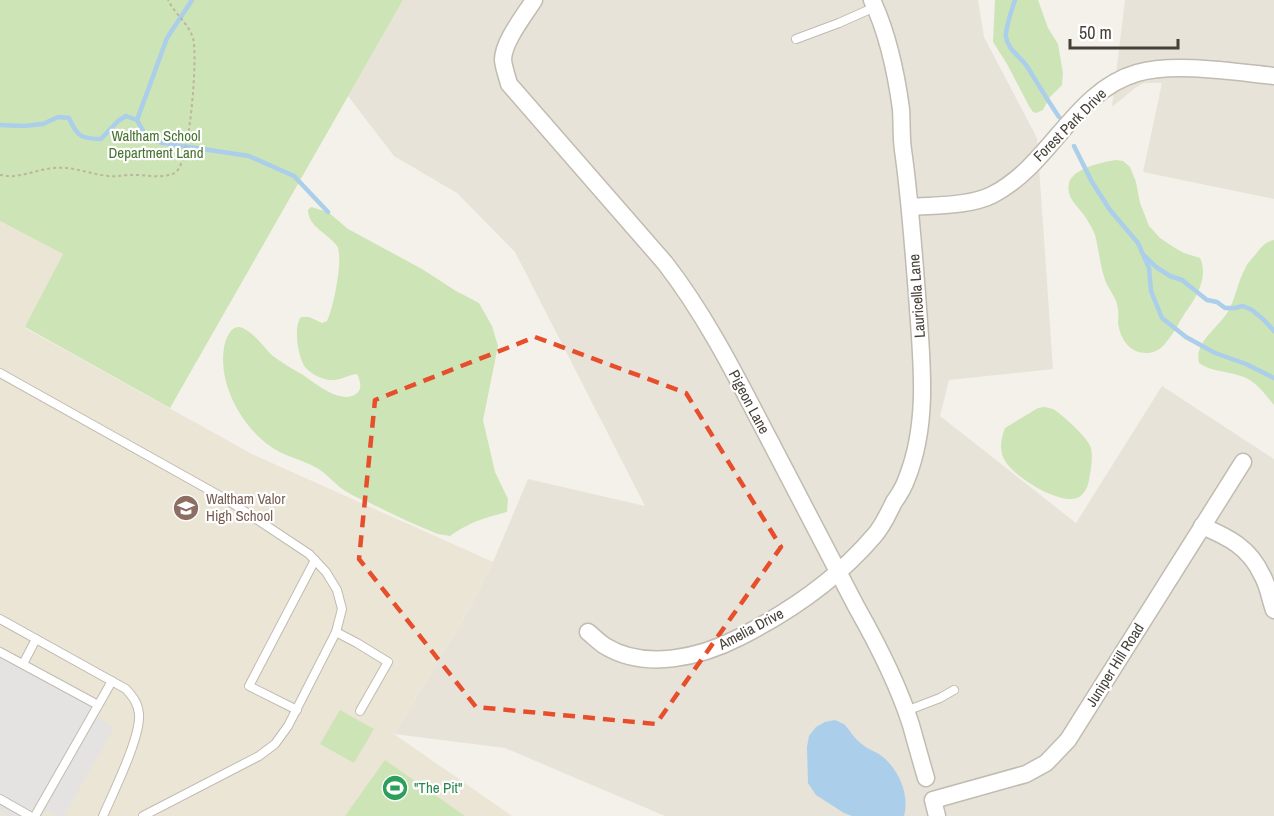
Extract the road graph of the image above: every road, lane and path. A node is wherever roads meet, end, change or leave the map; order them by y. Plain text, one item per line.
1 (168, 0) edge
2 (534, 0) edge
3 (874, 4) edge
4 (796, 39) dead end
5 (1274, 76) edge
6 (0, 175) edge
7 (911, 207) junction
8 (0, 373) edge
9 (1243, 462) dead end
10 (1202, 526) junction
11 (315, 560) junction
12 (839, 573) junction
13 (1274, 610) edge
14 (0, 619) edge
15 (336, 632) junction
16 (588, 632) dead end
17 (36, 639) junction
18 (0, 652) edge
19 (23, 664) junction
20 (112, 681) junction
21 (954, 690) dead end
22 (98, 705) junction
23 (297, 710) junction
24 (360, 711) dead end
25 (906, 711) junction
26 (926, 778) dead end
27 (0, 799) edge
28 (935, 808) edge
29 (30, 816) edge
30 (35, 816) edge
31 (103, 816) edge
32 (144, 816) edge

1 - 6 path
2 - 12 street, Pigeon Lane
3 - 4 lane
3 - 7 street, Lauricella Lane
5 - 7 street, Forest Park Drive
7 - 12 street, Lauricella Lane
8 - 11 lane
9 - 10 street, Juniper Hill Road
10 - 13 street
10 - 28 street, Juniper Hill Road
11 - 15 lane
11 - 23 lane
12 - 16 street, Amelia Drive
12 - 25 street, Pigeon Lane
14 - 17 lane
15 - 23 lane
15 - 24 lane
17 - 19 lane
17 - 20 lane
18 - 19 lane
19 - 22 lane
20 - 22 lane
20 - 31 lane
21 - 25 lane
22 - 30 lane
23 - 32 lane
25 - 26 street, Pigeon Lane
27 - 29 lane

